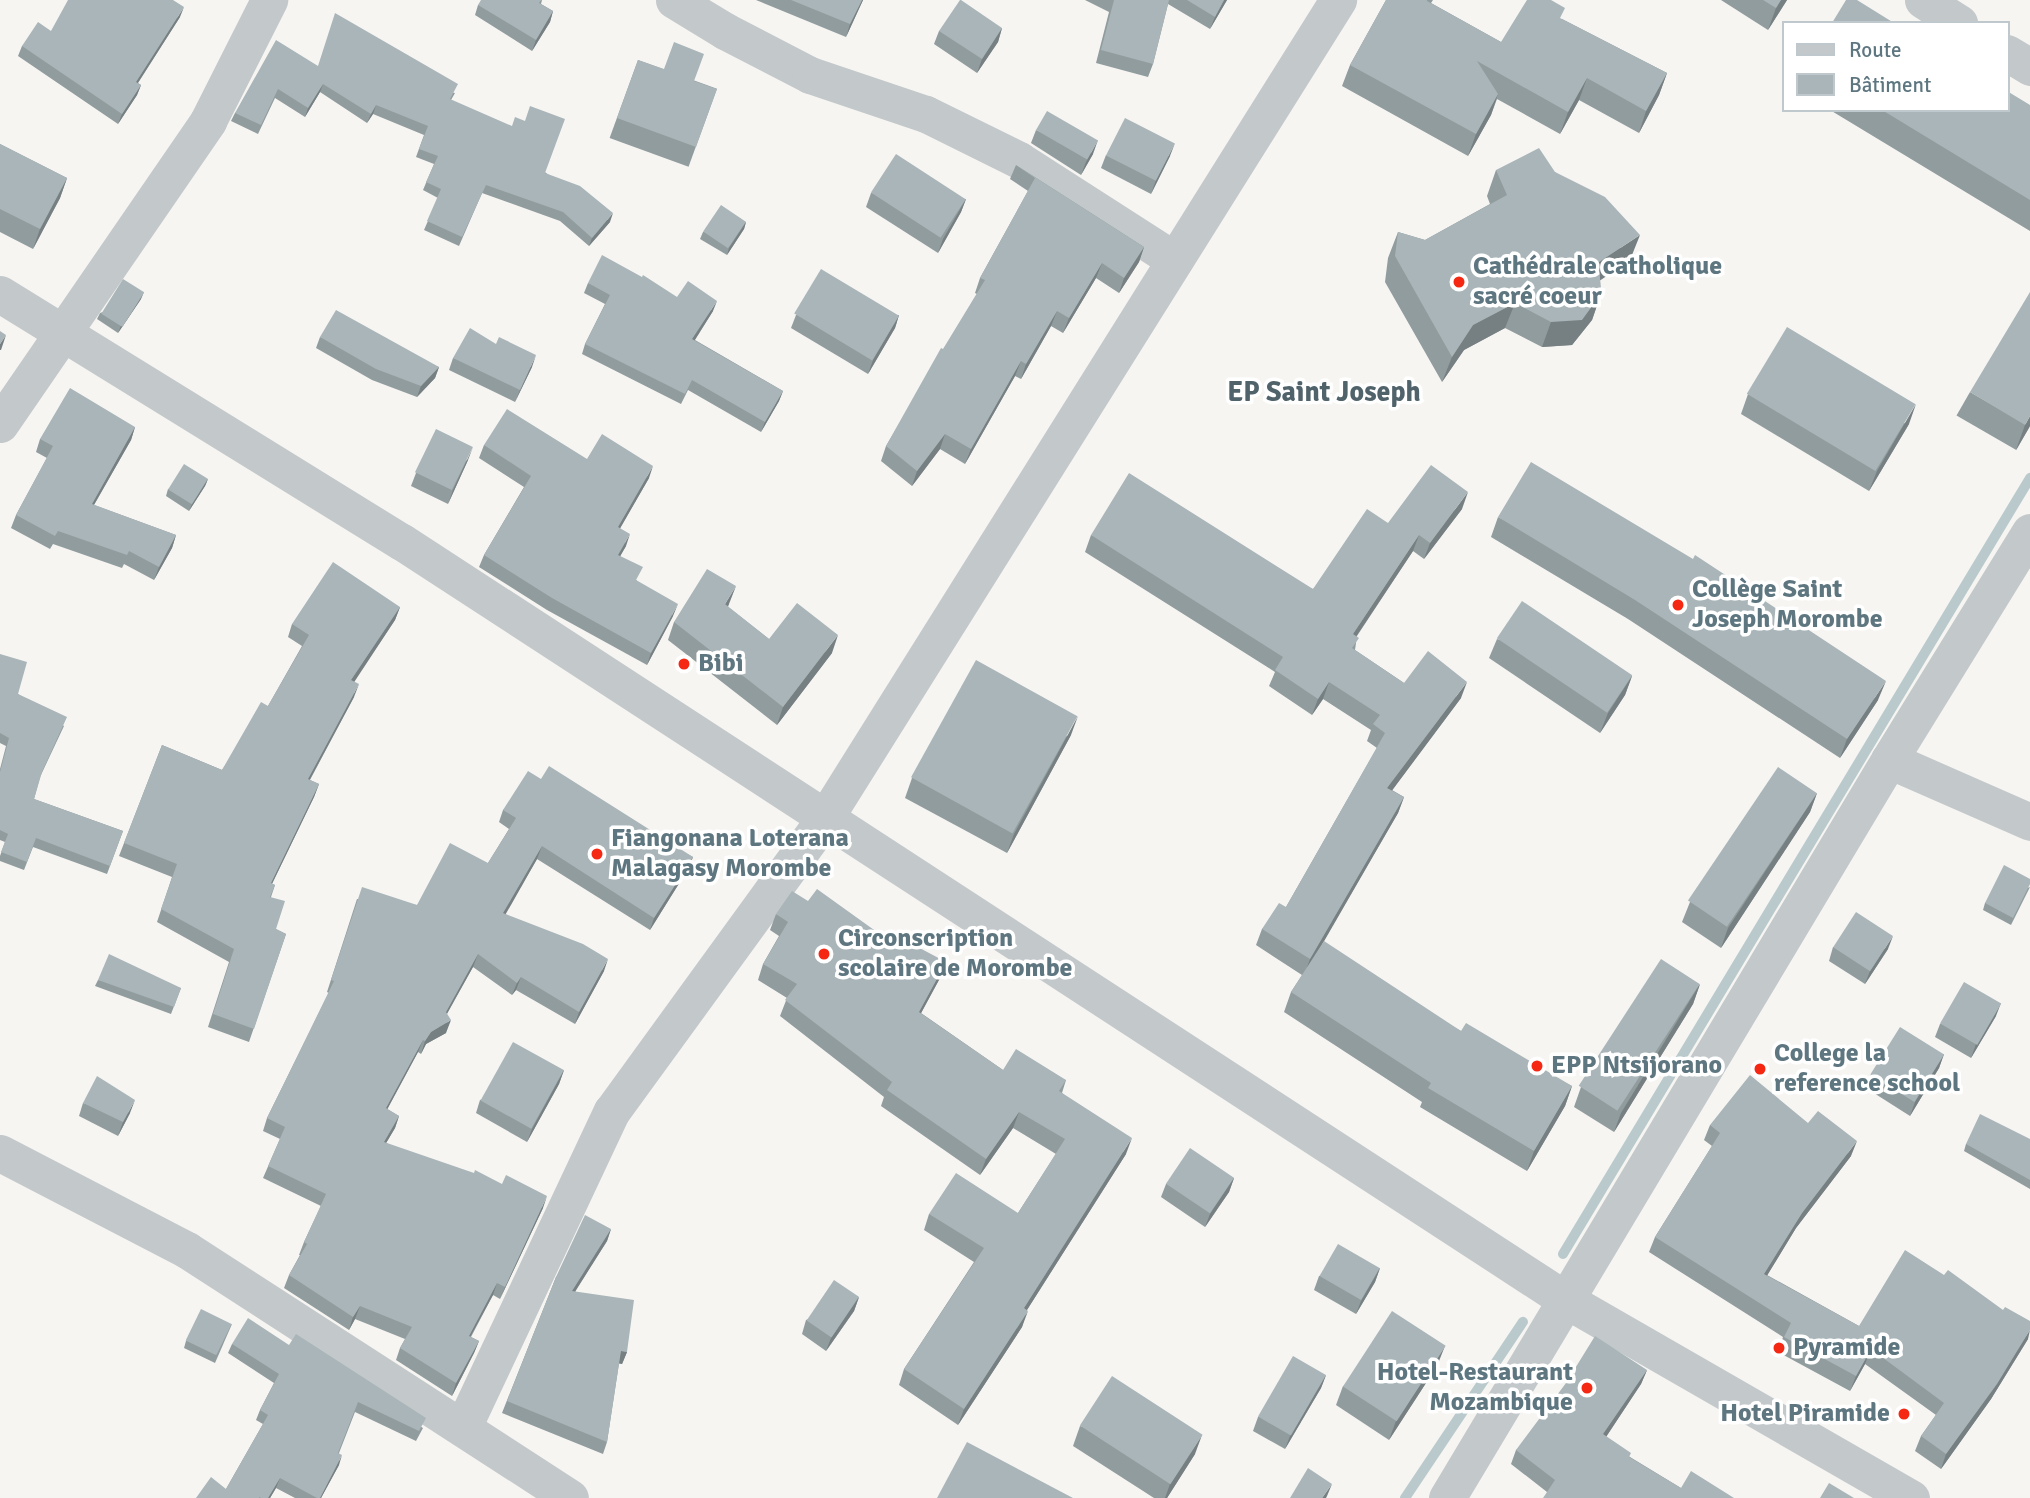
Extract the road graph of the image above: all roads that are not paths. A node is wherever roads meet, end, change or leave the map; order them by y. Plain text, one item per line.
1 (269, 0) edge
2 (674, 0) edge
3 (1338, 0) edge
4 (1923, 0) edge
5 (1956, 21) edge
6 (2009, 54) edge
7 (2030, 67) edge
8 (1175, 260) junction
9 (0, 294) edge
10 (62, 330) junction
11 (0, 424) edge
12 (2030, 532) edge
13 (1889, 760) junction
14 (825, 818) junction
15 (2030, 822) edge
16 (0, 1153) edge
17 (1566, 1300) junction
18 (463, 1427) junction
19 (570, 1498) edge
20 (1447, 1498) edge
21 (1911, 1498) edge

1 - 10 street
2 - 8 street
3 - 8 street
4 - 5 street
6 - 7 street
8 - 14 street
9 - 10 street
10 - 11 street
10 - 14 street
12 - 13 street
13 - 15 street
13 - 17 street
14 - 17 street
14 - 18 street
16 - 18 street
17 - 20 street
17 - 21 street
18 - 19 street

